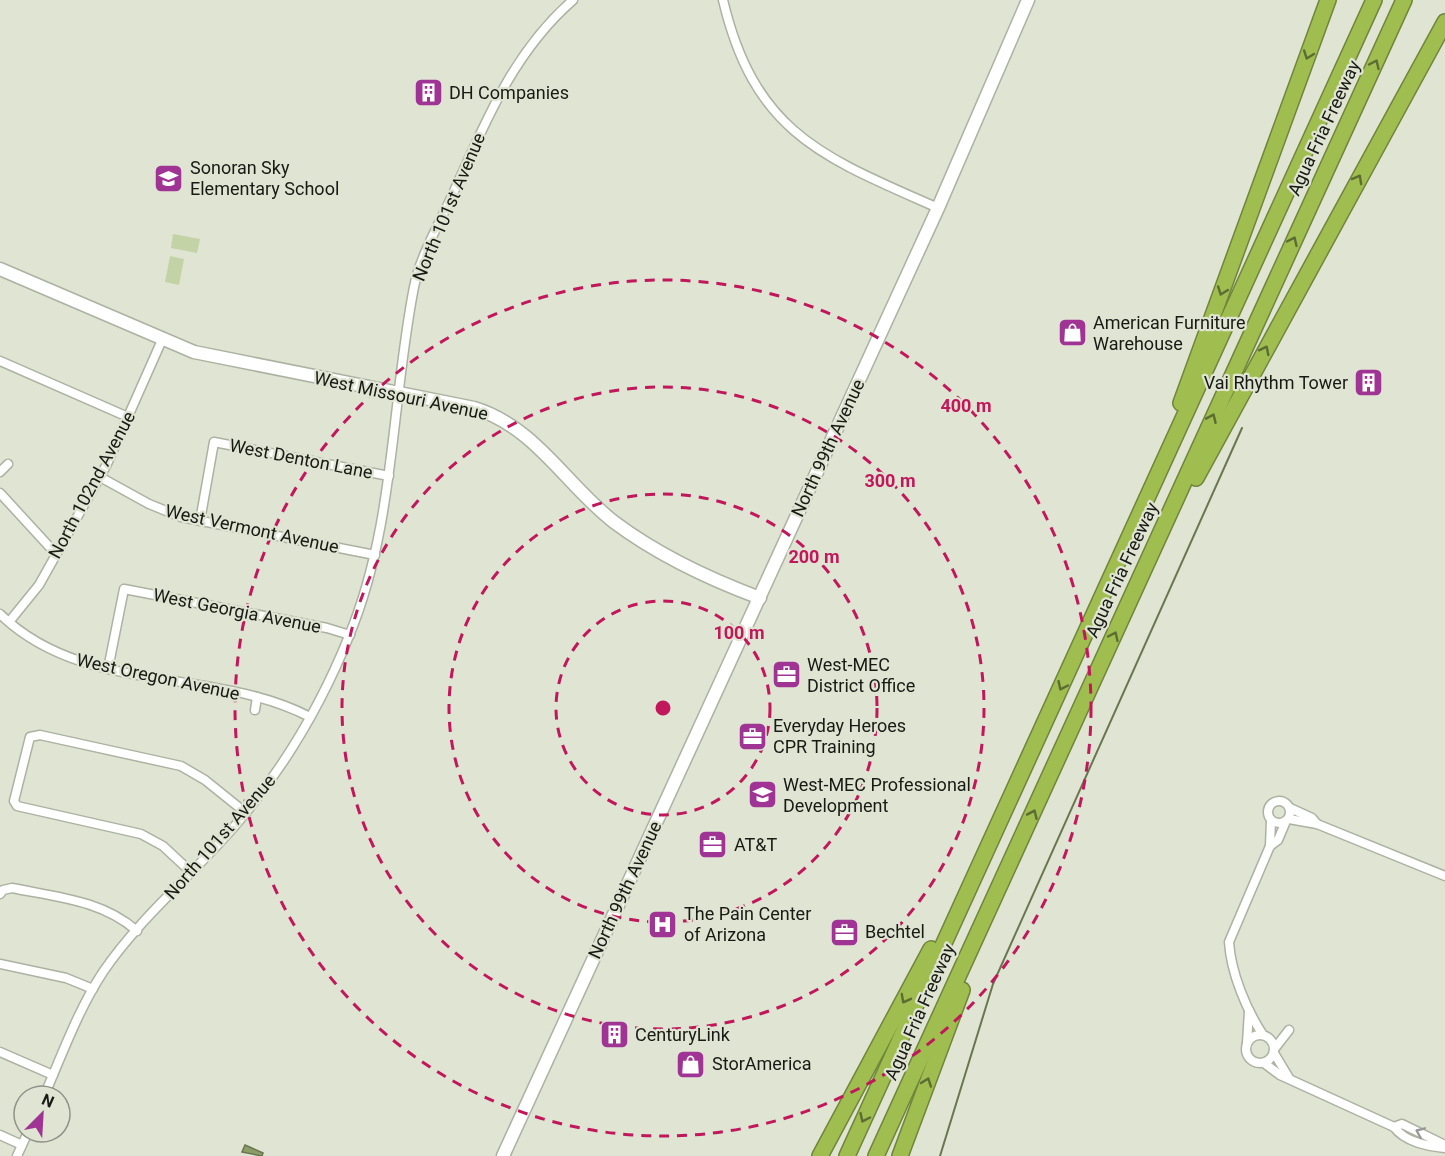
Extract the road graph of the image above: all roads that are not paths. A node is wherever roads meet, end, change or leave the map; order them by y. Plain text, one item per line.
1 (573, 0) edge
2 (723, 0) edge
3 (1028, 0) edge
4 (1328, 0) edge
5 (1374, 0) edge
6 (1404, 0) edge
7 (1445, 22) edge
8 (938, 208) junction
9 (0, 269) edge
10 (162, 340) junction
11 (0, 361) edge
12 (400, 393) junction
13 (128, 417) junction
14 (8, 464) dead end
15 (0, 472) edge
16 (389, 476) junction
17 (100, 477) junction
18 (0, 493) edge
19 (200, 522) junction
20 (1129, 537) junction
21 (1154, 547) junction
22 (56, 554) junction
23 (375, 555) junction
24 (760, 598) junction
25 (0, 614) edge
26 (9, 622) junction
27 (350, 635) junction
28 (108, 669) junction
29 (257, 697) junction
30 (255, 710) dead end
31 (310, 717) junction
32 (1290, 808) junction
33 (246, 813) junction
34 (1271, 820) junction
35 (1287, 820) junction
36 (1317, 824) junction
37 (1270, 846) junction
38 (984, 856) junction
39 (1009, 867) junction
40 (192, 873) junction
41 (1445, 876) edge
42 (1, 892) edge
43 (137, 931) junction
44 (0, 964) edge
45 (93, 989) junction
46 (1249, 1011) junction
47 (1266, 1036) junction
48 (1247, 1043) junction
49 (1274, 1051) junction
50 (0, 1052) edge
51 (1264, 1063) junction
52 (53, 1075) junction
53 (1289, 1078) junction
54 (49, 1084) edge
55 (0, 1135) edge
56 (22, 1145) joint
57 (1445, 1146) edge
58 (18, 1156) edge
59 (502, 1156) edge
60 (820, 1156) edge
61 (847, 1156) edge
62 (876, 1156) edge
63 (900, 1156) edge

1 - 12 street, North 101st Avenue
2 - 8 street
3 - 8 main road, North 99th Avenue
4 -> 20 highway
5 - 20 highway, Agua Fria Freeway
21 -> 6 highway, Agua Fria Freeway
21 -> 7 highway
8 - 24 main road, North 99th Avenue
9 - 10 main road, West Missouri Avenue
10 - 12 main road, West Missouri Avenue
10 - 13 street, North 102nd Avenue
11 - 13 street
12 - 16 street, North 101st Avenue
12 - 24 main road, West Missouri Avenue
13 - 17 street, North 102nd Avenue
14 - 15 street
16 - 19 street, West Denton Lane
16 - 23 street, North 101st Avenue
17 - 19 street, West Vermont Avenue
17 - 22 street, North 102nd Avenue
18 - 22 street
19 - 23 street, West Vermont Avenue
20 -> 38 highway, Agua Fria Freeway
39 -> 21 highway, Agua Fria Freeway
22 - 26 street, North 102nd Avenue
23 - 27 street, North 101st Avenue
24 - 59 main road, North 99th Avenue
25 - 26 street, West Oregon Avenue
26 - 28 street, West Oregon Avenue
27 - 28 street, West Georgia Avenue
27 - 31 street, North 101st Avenue
28 - 29 street, West Oregon Avenue
29 - 30 street, West Oregon Avenue
29 - 31 street, West Oregon Avenue
31 - 33 street, North 101st Avenue
32 - 34 street
32 - 35 street
32 - 36 street
33 - 40 street, North 101st Avenue
33 - 40 street
34 - 35 street
34 - 37 street
35 - 36 street
35 - 37 street
36 - 41 street
37 - 46 street
38 -> 60 highway
38 -> 61 highway, Agua Fria Freeway
39 - 62 highway, Agua Fria Freeway
63 -> 39 highway
40 - 43 street, North 101st Avenue
42 - 43 street
43 - 45 street, North 101st Avenue
44 - 45 street
45 - 52 street, North 101st Avenue
46 - 47 street
46 - 48 street
47 - 48 street
47 - 49 street
47 - 49 street
48 - 51 street
49 - 51 street
49 - 53 street
50 - 52 street
51 - 53 street
52 - 54 street, North 101st Avenue
53 - 57 street
55 - 56 street
56 - 58 street

